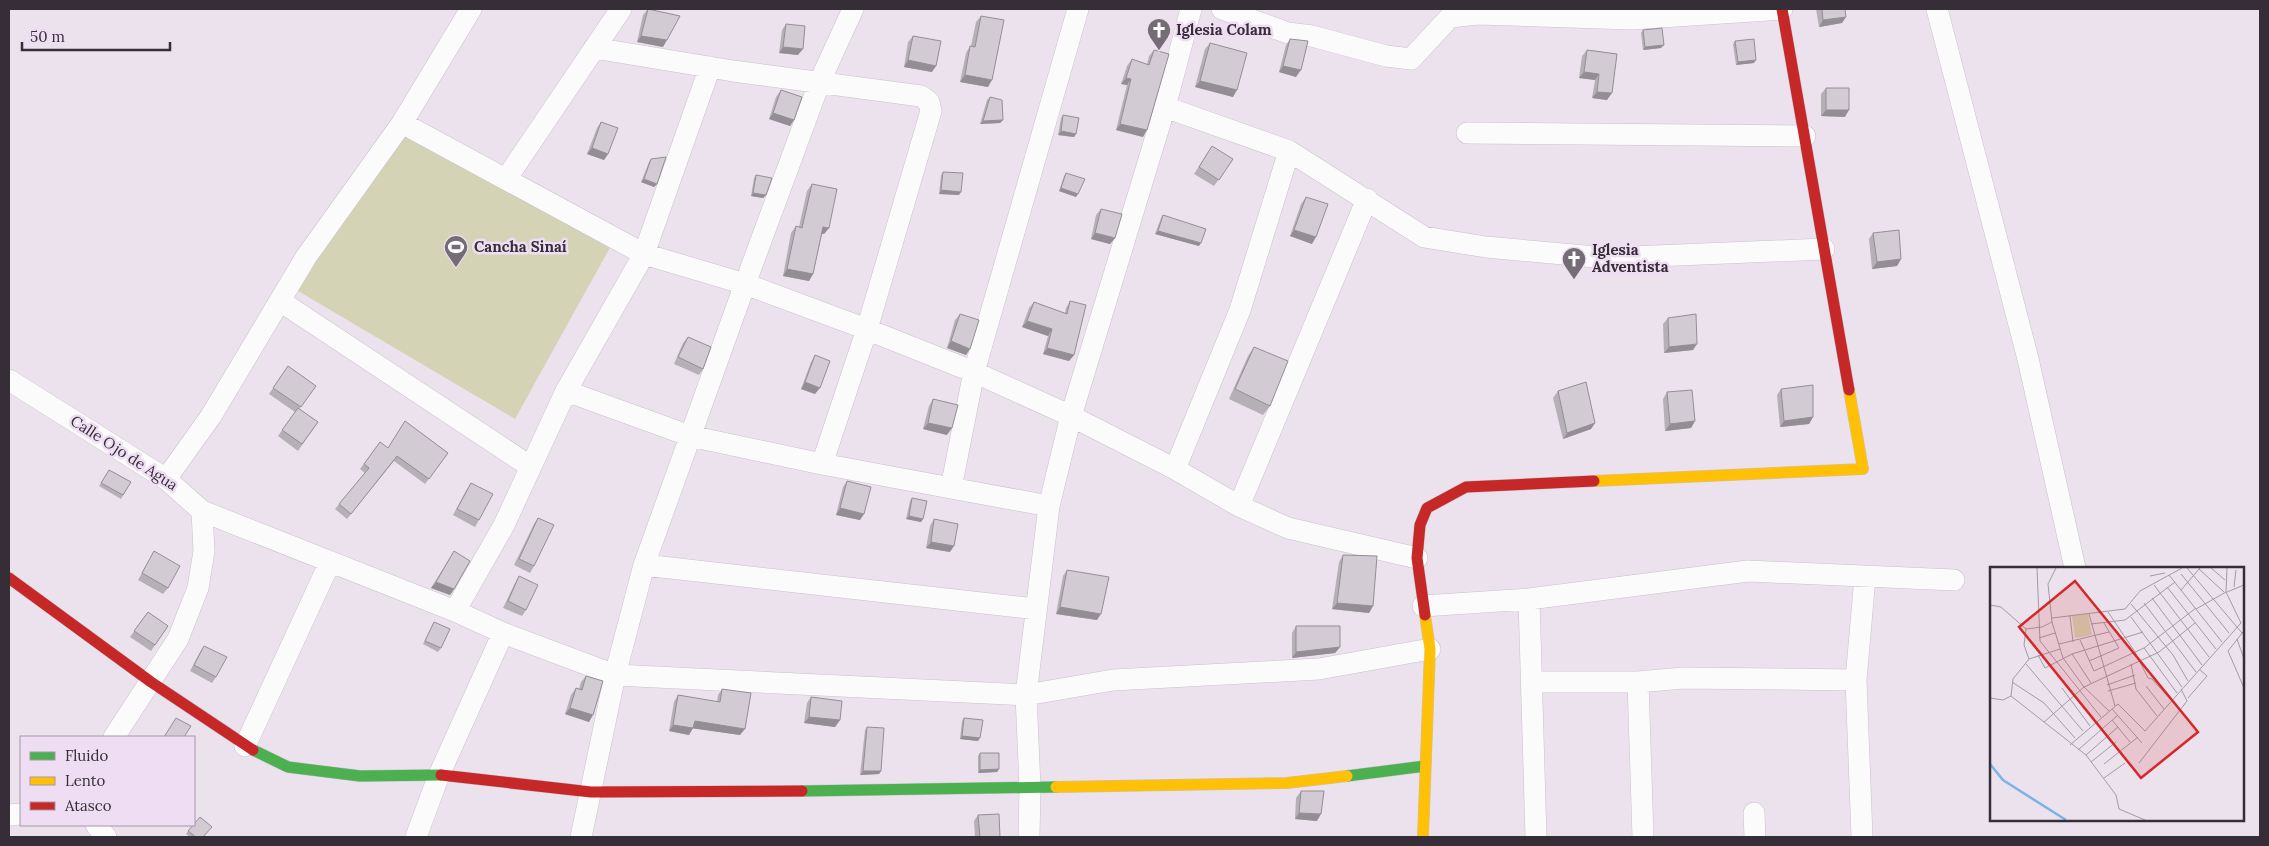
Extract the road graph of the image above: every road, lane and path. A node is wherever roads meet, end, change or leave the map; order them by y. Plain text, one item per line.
1 (471, 9) edge
2 (621, 9) edge
3 (853, 9) edge
4 (1078, 9) edge
5 (1191, 9) edge
6 (1222, 9) edge
7 (1782, 9) edge
8 (1936, 9) edge
9 (594, 48) junction
10 (710, 67) junction
11 (820, 81) junction
12 (1165, 107) junction
13 (402, 123) junction
14 (1467, 133) dead end
15 (1805, 136) junction
16 (1289, 151) junction
17 (506, 179) junction
18 (1367, 199) junction
19 (1824, 249) junction
20 (644, 254) junction
21 (745, 284) junction
22 (280, 301) junction
23 (867, 329) junction
24 (974, 372) junction
25 (9, 380) edge
26 (566, 391) junction
27 (1071, 416) junction
28 (690, 436) junction
29 (822, 464) junction
30 (531, 466) junction
31 (1176, 469) junction
32 (166, 479) junction
33 (951, 488) junction
34 (1049, 506) junction
35 (1239, 506) junction
36 (202, 511) junction
37 (1417, 558) junction
38 (330, 562) junction
39 (644, 565) junction
40 (2074, 567) edge
41 (1865, 576) junction
42 (9, 578) edge
43 (1954, 580) dead end
44 (1529, 599) junction
45 (1423, 606) junction
46 (1036, 609) junction
47 (455, 611) junction
48 (503, 633) junction
49 (1430, 649) junction
50 (614, 675) junction
51 (1856, 680) junction
52 (151, 682) junction
53 (1532, 682) junction
54 (1638, 682) junction
55 (1026, 695) junction
56 (115, 736) edge
57 (245, 746) junction
58 (1425, 766) junction
59 (439, 775) junction
60 (1030, 787) junction
61 (591, 792) junction
62 (1754, 812) dead end
63 (97, 826) edge
64 (106, 837) edge
65 (416, 837) edge
66 (581, 837) edge
67 (1029, 837) edge
68 (1423, 837) edge
69 (1536, 837) edge
70 (1643, 837) edge
71 (1754, 837) edge
72 (1862, 837) edge

1 - 13 street
2 - 9 street
3 - 11 street
4 - 24 street
5 - 12 street
6 - 7 street
7 - 15 street
8 - 40 street
9 - 10 street
9 - 17 street
10 - 11 street
10 - 20 street
11 - 21 street
11 - 23 street
12 - 16 street
12 - 27 street
13 - 17 street
13 - 22 street
14 - 15 street
15 - 19 street
16 - 18 street
16 - 31 street
17 - 20 street
18 - 19 street
18 - 35 street
19 - 37 street
20 - 21 street
20 - 26 street
21 - 23 street
21 - 28 street
22 - 30 street
22 - 32 street
23 - 24 street
23 - 29 street
24 - 27 street
24 - 33 street
25 - 32 street, Calle Ojo de Agua
26 - 28 street
26 - 30 street
27 - 31 street
27 - 34 street
28 - 29 street
28 - 39 street
29 - 33 street
30 - 47 street
31 - 35 street
32 - 36 street, Calle Ojo de Agua
33 - 34 street
34 - 46 street
35 - 37 street
36 - 38 street, Calle Ojo de Agua
36 - 52 street
37 - 45 street
38 - 47 street, Calle Ojo de Agua
38 - 57 street
39 - 46 street
39 - 50 street
41 - 43 street
41 - 44 street
41 - 51 street
42 - 52 street
44 - 45 street
44 - 53 street
45 - 49 street
46 - 55 street
47 - 48 street, Calle Ojo de Agua
48 - 50 street, Calle Ojo de Agua
48 - 59 street
49 - 55 street, Calle Ojo de Agua
49 - 58 street
50 - 55 street, Calle Ojo de Agua
50 - 61 street
51 - 54 street
51 - 72 street
52 - 56 street
52 - 57 street
53 - 54 street
53 - 69 street
54 - 70 street
55 - 60 street
57 - 59 street
58 - 60 street
58 - 68 street
59 - 61 street
59 - 65 street
60 - 61 street
60 - 67 street
61 - 66 street
62 - 71 street
63 - 64 street

